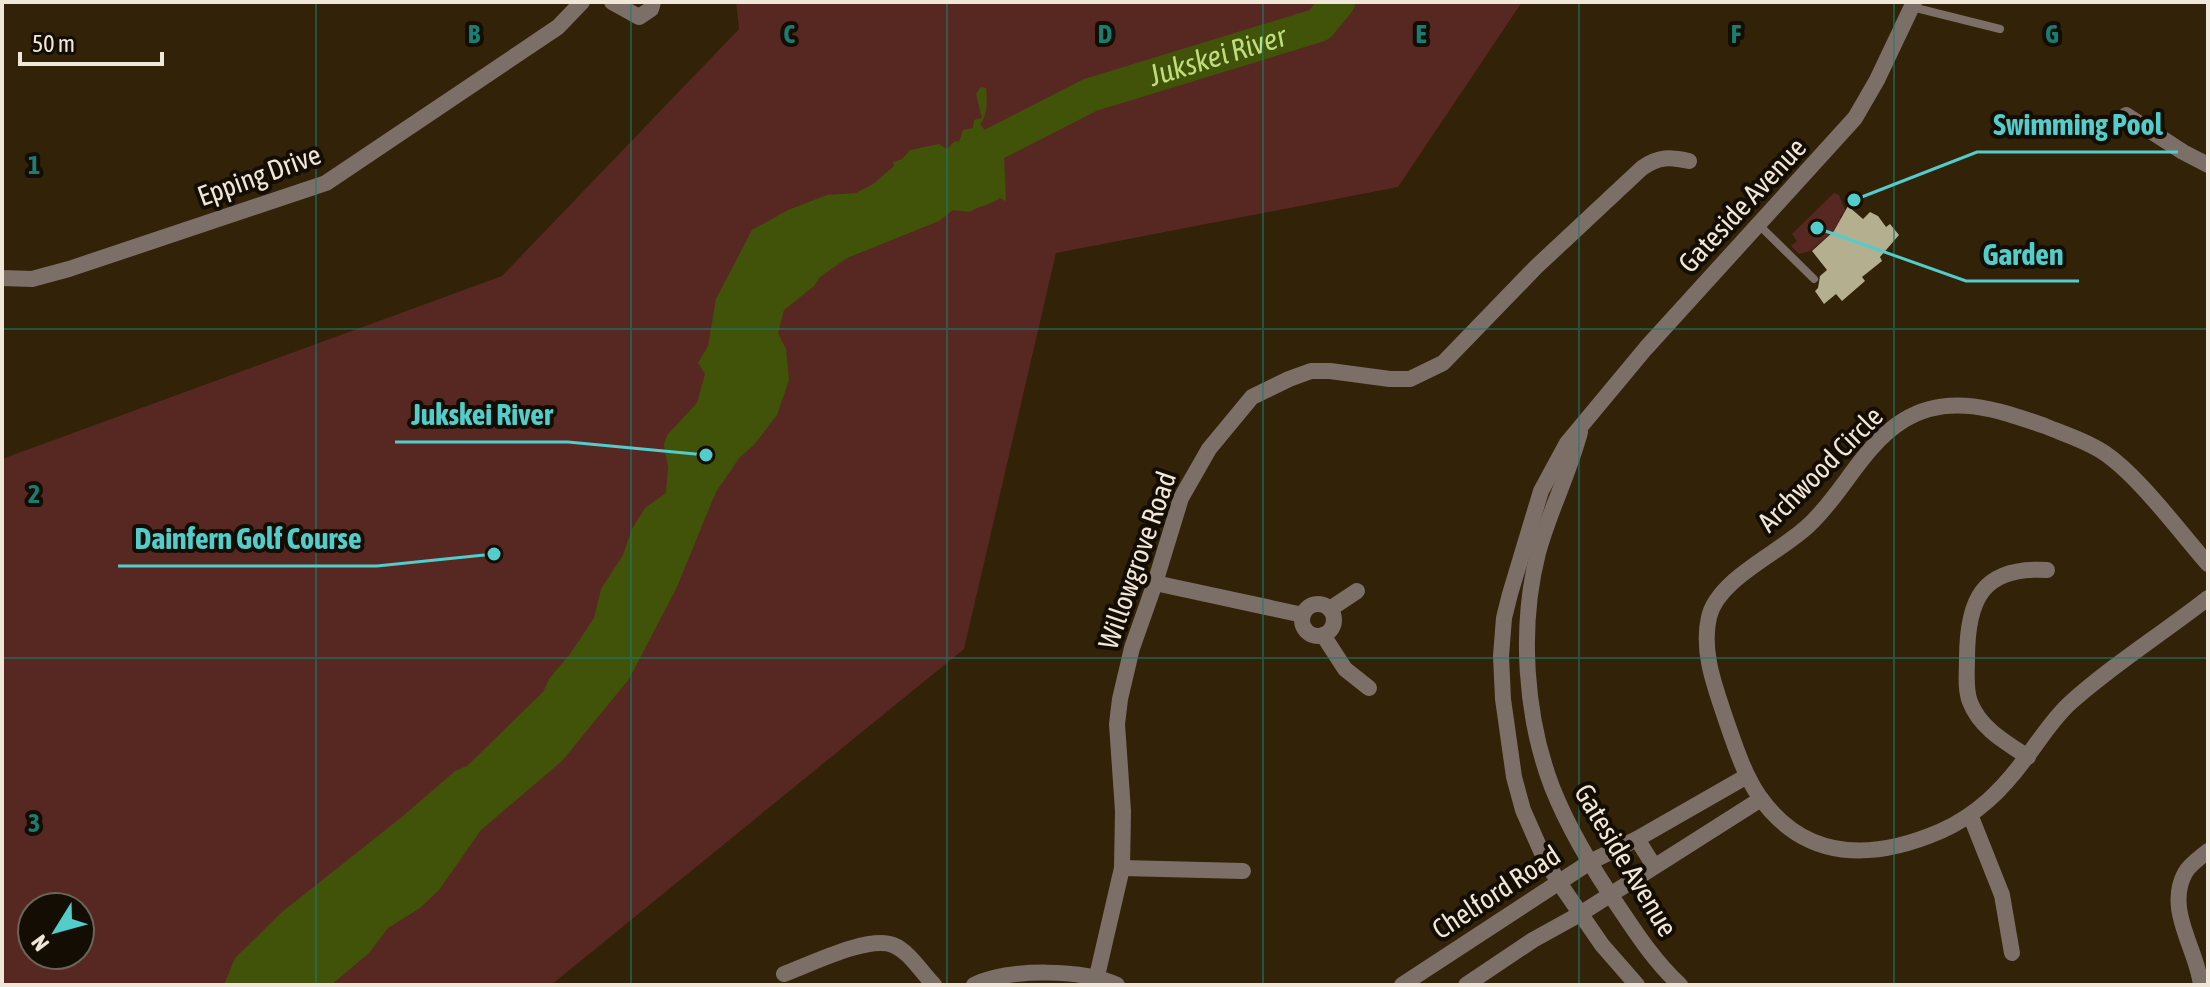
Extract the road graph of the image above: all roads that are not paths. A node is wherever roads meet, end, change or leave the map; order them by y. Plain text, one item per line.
1 (582, 2) edge
2 (612, 2) edge
3 (653, 2) edge
4 (1913, 5) edge
5 (2000, 29) dead end
6 (2126, 115) dead end
7 (1689, 161) dead end
8 (2208, 165) edge
9 (1758, 224) junction
10 (2, 278) edge
11 (1814, 279) dead end
12 (1582, 427) junction
13 (2208, 564) edge
14 (2047, 570) dead end
15 (1155, 583) junction
16 (1357, 591) dead end
17 (2208, 598) edge
18 (1330, 609) junction
19 (1303, 615) junction
20 (1323, 635) junction
21 (1369, 688) dead end
22 (2028, 757) junction
23 (1747, 776) junction
24 (1761, 799) junction
25 (1971, 817) junction
26 (1637, 839) junction
27 (2208, 851) edge
28 (1590, 862) junction
29 (1654, 866) junction
30 (1122, 868) junction
31 (1243, 871) dead end
32 (1558, 881) junction
33 (1610, 895) junction
34 (1580, 914) junction
35 (2012, 953) dead end
36 (784, 974) dead end
37 (1097, 976) junction
38 (934, 985) edge
39 (974, 985) edge
40 (1117, 985) edge
41 (1402, 985) edge
42 (1466, 985) edge
43 (1637, 985) edge
44 (1680, 985) edge
45 (2201, 985) edge

1 - 10 street, Epping Drive
2 - 3 street
4 - 5 lane
4 - 9 street, Gateside Avenue
6 - 8 street
7 - 15 street, Willowgrove Road
9 - 11 lane
9 - 12 street, Gateside Avenue
12 - 28 street, Gateside Avenue
12 - 32 street, Gateside Avenue
13 - 23 street, Archwood Circle
14 - 22 street
15 - 19 street
15 - 30 street, Willowgrove Road
16 - 18 street
17 - 22 street, Archwood Circle
18 - 19 street
18 - 20 street
19 - 20 street
20 - 21 street
22 - 25 street, Archwood Circle
23 - 24 street, Archwood Circle
23 - 26 street, Chelford Road
24 - 25 street, Archwood Circle
24 - 29 street
25 - 35 street
26 - 28 street, Chelford Road
26 - 29 street
27 - 45 street
28 - 32 street, Chelford Road
28 - 33 street, Gateside Avenue
29 - 33 street
30 - 31 street
30 - 37 street, Willowgrove Road
32 - 34 street, Gateside Avenue
32 - 41 street, Chelford Road
33 - 34 street
33 - 44 street, Gateside Avenue
34 - 42 street
34 - 43 street, Gateside Avenue
36 - 38 street
37 - 39 street
37 - 40 street

